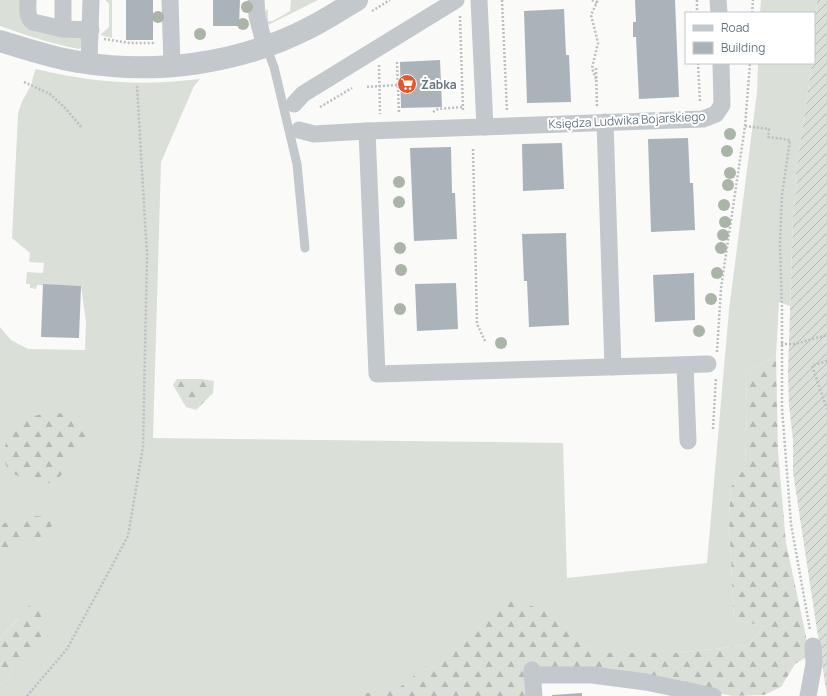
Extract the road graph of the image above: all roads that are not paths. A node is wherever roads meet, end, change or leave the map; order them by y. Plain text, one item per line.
1 (28, 0) edge
2 (63, 0) edge
3 (91, 0) edge
4 (170, 0) edge
5 (256, 0) edge
6 (357, 0) edge
7 (479, 0) edge
8 (718, 0) edge
9 (458, 7) edge
10 (719, 12) edge
11 (63, 29) junction
12 (95, 34) junction
13 (0, 41) edge
14 (266, 46) junction
15 (89, 63) junction
16 (721, 64) edge
17 (172, 66) junction
18 (294, 104) dead end
19 (601, 118) junction
20 (485, 127) junction
21 (299, 130) dead end
22 (367, 131) junction
23 (305, 248) dead end
24 (685, 365) junction
25 (714, 366) road end
26 (613, 367) junction
27 (688, 441) dead end
28 (813, 646) road end
29 (534, 696) edge
30 (713, 696) edge
31 (808, 696) edge

1 - 11 street
2 - 11 street
3 - 12 street
4 - 17 street
5 - 14 street
6 - 14 street
7 - 20 street
8 - 10 street
9 - 18 street
11 - 12 street
12 - 15 street
13 - 15 street
14 - 17 street
14 - 23 lane
15 - 17 street
16 - 19 street, Księdza Ludwika Bojarskiego
19 - 20 street, Księdza Ludwika Bojarskiego
19 - 26 street
20 - 22 street, Księdza Ludwika Bojarskiego
21 - 22 street, Księdza Ludwika Bojarskiego
22 - 26 street
24 - 25 street
24 - 26 street
24 - 27 street
28 - 31 street
29 - 30 street

